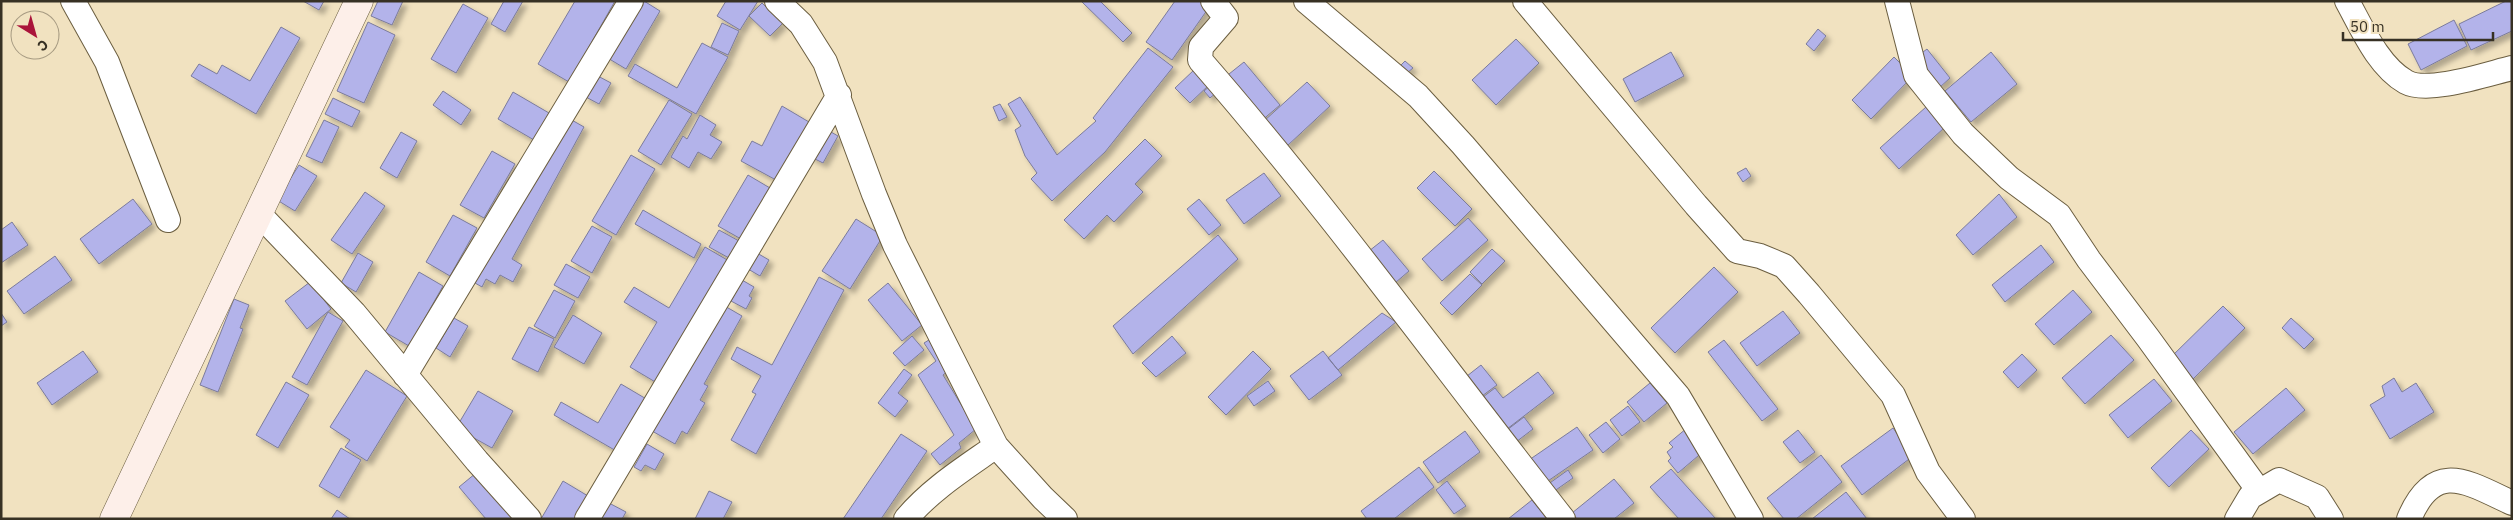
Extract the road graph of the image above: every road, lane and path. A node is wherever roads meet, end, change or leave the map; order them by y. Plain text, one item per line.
1 (73, 1) edge
2 (359, 1) edge
3 (631, 1) edge
4 (777, 1) edge
5 (1213, 1) edge
6 (1306, 1) edge
7 (1526, 1) edge
8 (1897, 1) edge
9 (2347, 1) edge
10 (2512, 68) edge
11 (838, 95) junction
12 (259, 214) junction
13 (168, 220) dead end
14 (405, 374) junction
15 (996, 446) junction
16 (2259, 491) junction
17 (2512, 503) edge
18 (114, 519) edge
19 (529, 519) edge
20 (587, 519) edge
21 (906, 519) edge
22 (1065, 519) edge
23 (1563, 519) edge
24 (1751, 519) edge
25 (1964, 519) edge
26 (2237, 519) edge
27 (2331, 519) edge
28 (2409, 519) edge

1 - 13 street
2 - 12 street
3 - 14 street
4 - 11 street
5 - 23 street
6 - 24 street
7 - 25 street
8 - 16 street
9 - 10 street
11 - 15 street
11 - 20 street
12 - 14 street
12 - 18 street
14 - 19 street
15 - 21 street
15 - 22 street
16 - 26 street
16 - 27 street
17 - 28 street

